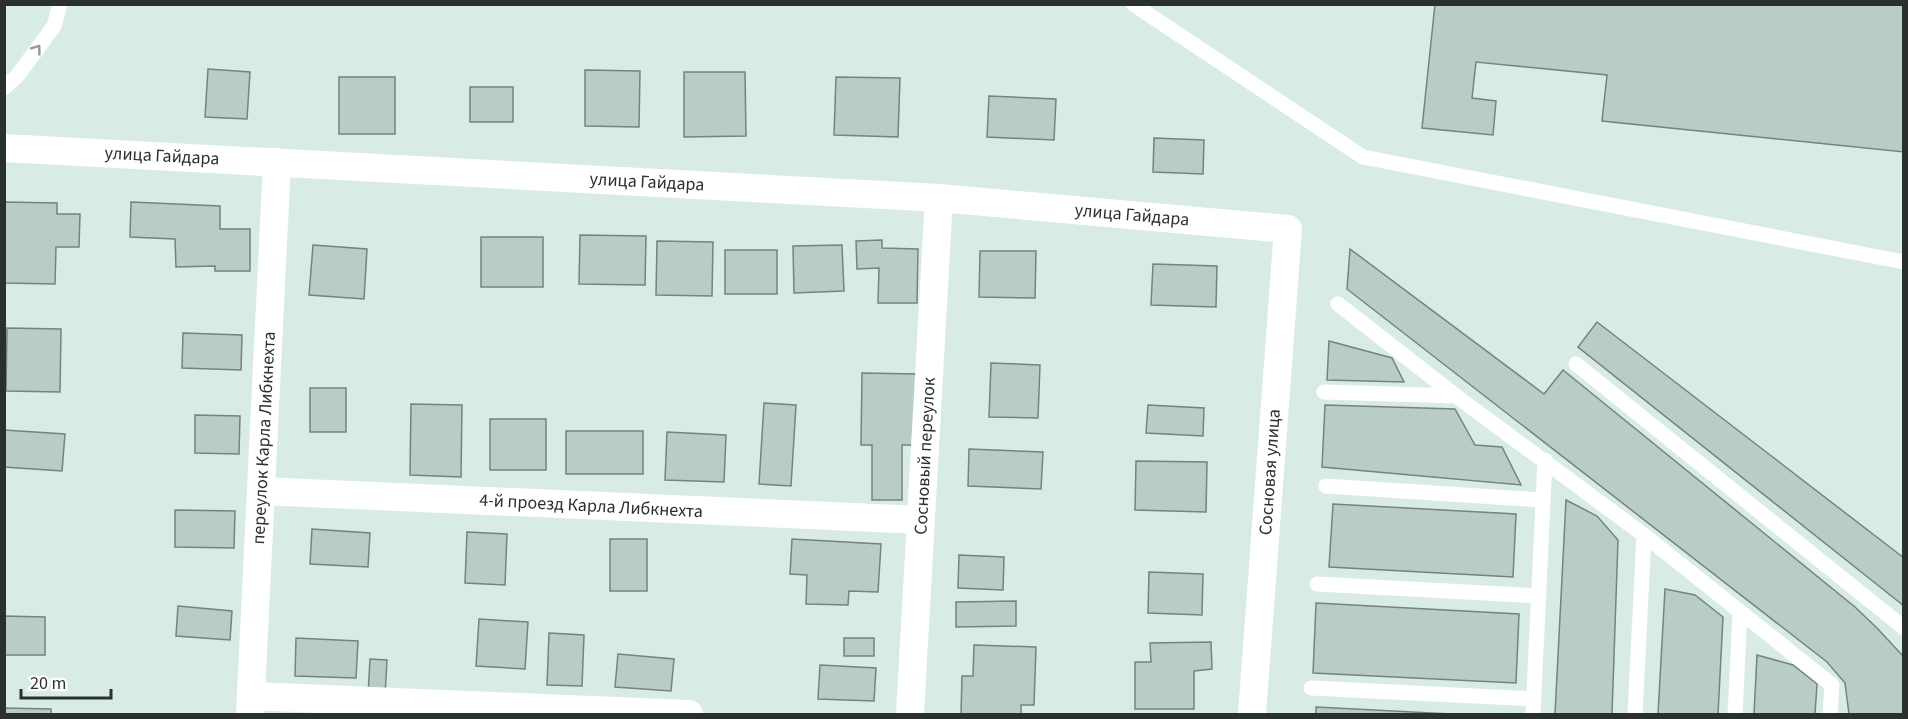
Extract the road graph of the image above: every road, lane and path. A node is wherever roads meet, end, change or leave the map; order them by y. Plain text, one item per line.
1 (60, 4) edge
2 (1133, 4) edge
3 (4, 88) edge
4 (4, 148) edge
5 (277, 162) junction
6 (939, 198) junction
7 (1288, 229) joint
8 (1904, 262) edge
9 (1338, 304) dead end
10 (1576, 364) dead end
11 (1324, 392) dead end
12 (1456, 396) junction
13 (1545, 460) junction
14 (1326, 486) dead end
15 (261, 491) junction
16 (1542, 500) junction
17 (921, 520) junction
18 (1644, 535) junction
19 (1317, 584) dead end
20 (1538, 596) junction
21 (1740, 613) junction
22 (1904, 628) edge
23 (1311, 688) dead end
24 (1534, 699) junction
25 (251, 705) edge
26 (689, 714) edge
27 (910, 714) edge
28 (1252, 714) edge
29 (1533, 714) edge
30 (1635, 714) edge
31 (1735, 714) edge
32 (1830, 714) edge

3 -> 1 lane
2 - 8 lane
4 - 5 street, улица Гайдара
5 - 6 street, улица Гайдара
5 - 15 street, переулок Карла Либкнехта
6 - 7 street, улица Гайдара
6 - 17 street, Сосновый переулок
7 - 28 street, Сосновая улица
9 - 12 lane
10 - 22 lane
11 - 12 lane
12 - 13 lane
13 - 16 lane
13 - 18 lane
14 - 16 lane
15 - 17 street, 4-й проезд Карла Либкнехта
15 - 25 street, переулок Карла Либкнехта
16 - 20 lane
17 - 27 street, Сосновый переулок
18 - 21 lane
18 - 30 lane
19 - 20 lane
20 - 24 lane
21 - 31 lane
21 - 32 lane
23 - 24 lane
24 - 29 lane
25 - 26 street

